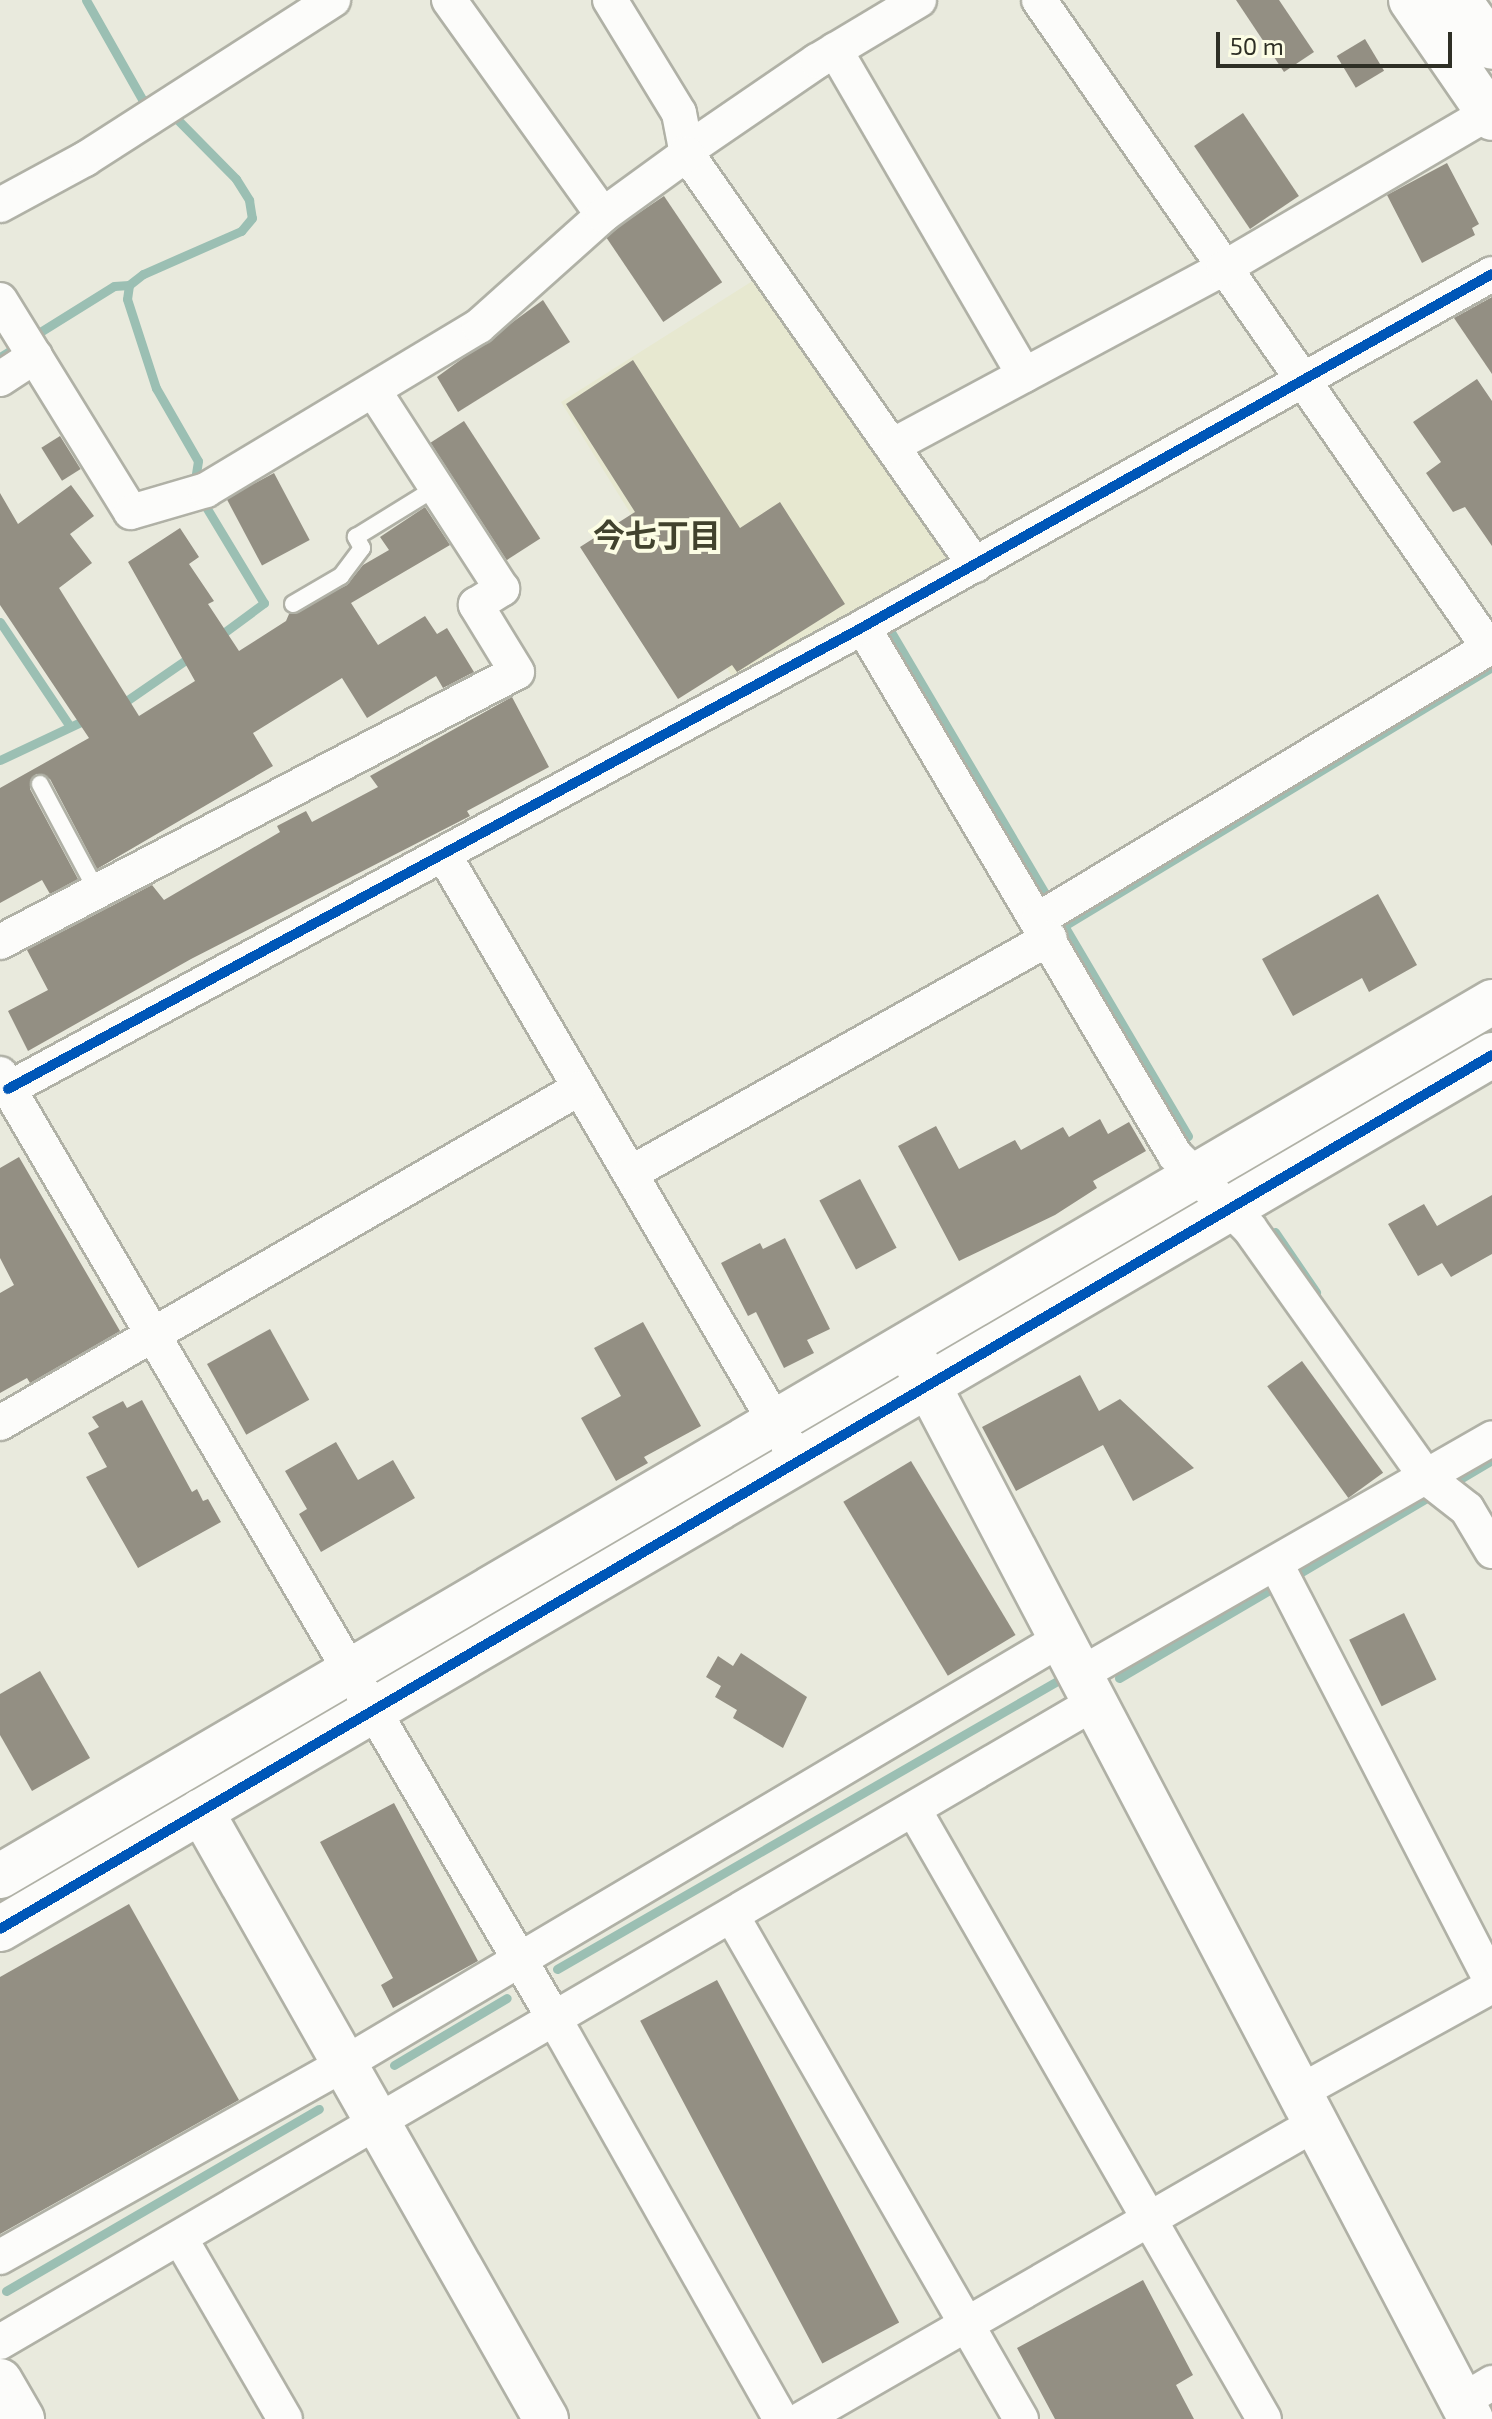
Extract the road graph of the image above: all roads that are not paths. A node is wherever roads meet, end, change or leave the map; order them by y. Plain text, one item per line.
1 (333, 0) edge
2 (449, 0) edge
3 (610, 0) edge
4 (919, 0) edge
5 (1039, 0) edge
6 (1411, 0) edge
7 (1459, 0) edge
8 (1492, 47) edge
9 (835, 50) junction
10 (1490, 115) edge
11 (686, 144) junction
12 (0, 205) edge
13 (599, 209) junction
14 (1224, 268) junction
15 (1492, 274) edge
16 (0, 300) edge
17 (28, 346) junction
18 (1024, 375) junction
19 (0, 379) edge
20 (1303, 382) junction
21 (374, 391) junction
22 (892, 446) junction
23 (437, 487) junction
24 (975, 565) junction
25 (293, 604) dead end
26 (863, 627) junction
27 (1490, 647) edge
28 (40, 784) dead end
29 (444, 855) junction
30 (97, 891) junction
31 (1049, 919) junction
32 (0, 942) edge
33 (1492, 1002) edge
34 (1492, 1055) edge
35 (5, 1088) edge
36 (578, 1089) junction
37 (631, 1173) junction
38 (1197, 1177) junction
39 (1229, 1208) junction
40 (152, 1334) junction
41 (907, 1345) junction
42 (929, 1386) junction
43 (775, 1421) junction
44 (0, 1423) edge
45 (1492, 1438) edge
46 (798, 1462) junction
47 (1437, 1480) junction
48 (1492, 1551) edge
49 (1282, 1576) junction
50 (1078, 1672) junction
51 (349, 1673) junction
52 (372, 1711) junction
53 (914, 1810) junction
54 (201, 1811) junction
55 (0, 1876) edge
56 (732, 1916) junction
57 (0, 1929) edge
58 (519, 1960) junction
59 (1492, 1984) edge
60 (555, 2020) junction
61 (342, 2065) junction
62 (1305, 2110) junction
63 (376, 2125) junction
64 (1149, 2220) junction
65 (180, 2238) junction
66 (0, 2257) edge
67 (966, 2325) junction
68 (0, 2342) edge
69 (0, 2381) edge
70 (1475, 2401) edge
71 (22, 2419) edge
72 (285, 2419) edge
73 (546, 2419) edge
74 (781, 2419) edge
75 (802, 2419) edge
76 (1021, 2419) edge
77 (1264, 2419) edge

1 - 12 street
2 - 13 street
3 - 11 street
4 - 9 street
5 - 14 street
6 - 10 street
7 - 8 street
9 - 11 street
9 - 18 street
10 - 14 street
11 - 13 street
11 - 22 street
13 - 21 street
14 - 18 street
14 - 20 street
15 - 20 street
16 - 17 street
17 - 19 street
17 - 21 street
18 - 22 street
20 - 24 street
20 - 27 street
21 - 23 street
22 - 24 street
23 - 25 lane
23 - 30 street
24 - 26 street
26 - 29 street
26 - 31 street
27 - 31 street
28 - 30 lane
29 - 35 street
29 - 36 street
30 - 32 street
31 - 37 street
31 - 38 street
33 - 38 street
34 - 39 street
35 - 40 street
36 - 37 street
36 - 40 street
37 - 43 street
38 - 39 street
38 - 41 street
39 - 42 street
39 - 47 street
40 - 44 street
40 - 51 street
41 - 42 street
41 - 43 street
42 - 46 street
42 - 50 street
43 - 46 street
43 - 51 street
45 - 47 street
46 - 52 street
47 - 48 street
47 - 49 street
49 - 50 street
49 - 59 street
50 - 53 street
50 - 58 street
50 - 62 street
51 - 52 street
51 - 55 street
52 - 54 street
52 - 58 street
53 - 56 street
53 - 64 street
54 - 57 street
54 - 61 street
56 - 60 street
56 - 67 street
58 - 60 street
58 - 61 street
59 - 62 street
60 - 63 street
60 - 74 street
61 - 63 street
61 - 66 street
62 - 64 street
62 - 70 street
63 - 65 street
63 - 73 street
64 - 67 street
64 - 77 street
65 - 68 street
65 - 72 street
67 - 75 street
67 - 76 street
69 - 71 street

